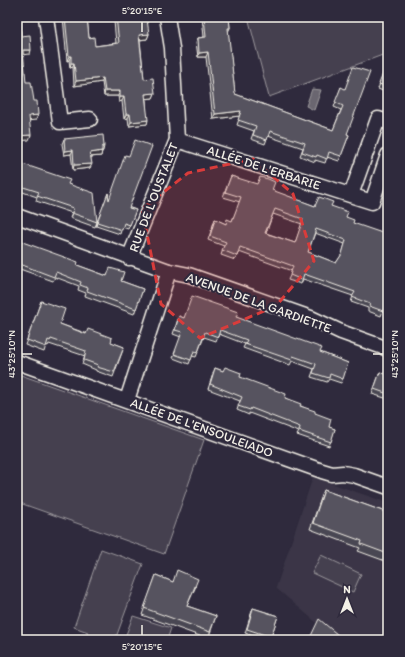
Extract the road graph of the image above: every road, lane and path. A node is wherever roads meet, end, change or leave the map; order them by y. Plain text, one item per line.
1 (46, 17) edge
2 (167, 17) edge
3 (90, 119) dead end
4 (388, 122) edge
5 (177, 140) junction
6 (388, 155) edge
7 (351, 195) junction
8 (17, 216) edge
9 (129, 258) junction
10 (169, 271) junction
11 (388, 349) edge
12 (17, 362) edge
13 (127, 400) junction
14 (388, 487) edge

1 - 3 street
2 - 5 street, RUE DE L'OUSTALET
4 - 7 street
5 - 7 street, ALLÉE DE L'ERBARIE
5 - 9 street, RUE DE L'OUSTALET
6 - 7 street, ALLÉE DE L'ERBARIE
8 - 9 street, AVENUE DE LA GARDIETTE
9 - 10 street, AVENUE DE LA GARDIETTE
10 - 11 street, AVENUE DE LA GARDIETTE
10 - 13 street
12 - 13 street, ALLÉE DE L'ENSOULEIADO
13 - 14 street, ALLÉE DE L'ENSOULEIADO

